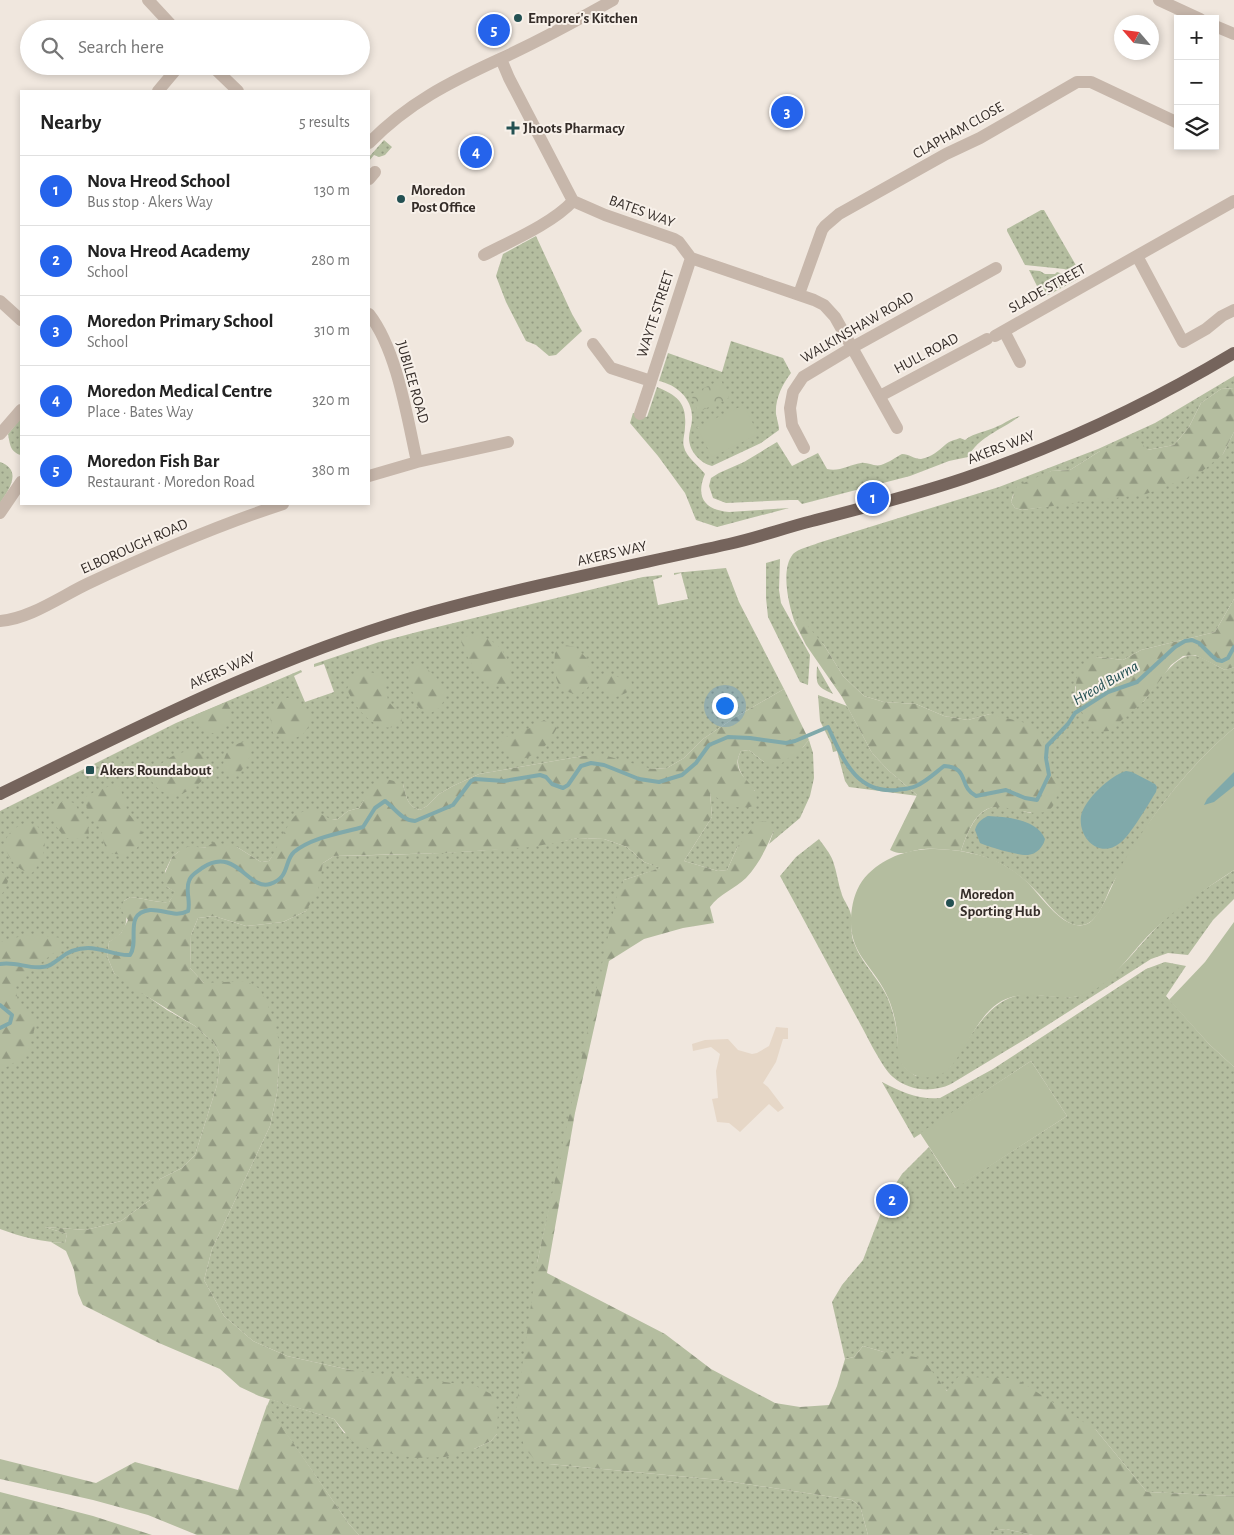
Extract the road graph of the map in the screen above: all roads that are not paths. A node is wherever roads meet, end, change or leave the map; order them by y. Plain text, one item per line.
1 (148, 0) edge
2 (613, 0) edge
3 (1159, 0) edge
4 (1191, 15) edge
5 (166, 20) edge
6 (1219, 28) edge
7 (1234, 34) edge
8 (501, 59) junction
9 (171, 75) edge
10 (221, 75) edge
11 (159, 90) edge
12 (237, 90) edge
13 (1174, 121) edge
14 (370, 142) edge
15 (574, 201) junction
16 (1234, 201) edge
17 (484, 256) dead end
18 (1136, 256) junction
19 (691, 258) junction
20 (996, 268) dead end
21 (799, 294) junction
22 (0, 301) edge
23 (1234, 310) edge
24 (370, 316) edge
25 (20, 319) edge
26 (995, 335) junction
27 (592, 344) dead end
28 (853, 347) junction
29 (1234, 353) edge
30 (1020, 362) dead end
31 (650, 381) junction
32 (880, 396) junction
33 (20, 411) edge
34 (640, 414) dead end
35 (897, 428) dead end
36 (0, 434) edge
37 (508, 442) dead end
38 (804, 448) dead end
39 (417, 462) junction
40 (370, 476) edge
41 (20, 483) edge
42 (281, 505) edge
43 (0, 513) edge
44 (0, 621) edge
45 (0, 794) edge

1 - 5 street
2 - 8 street
3 - 4 street
6 - 7 street
8 - 14 street
8 - 15 street
9 - 11 street
10 - 12 street
13 - 21 street, CLAPHAM CLOSE
15 - 17 street
15 - 19 street, BATES WAY
16 - 18 street, SLADE STREET
18 - 23 street
18 - 26 street, SLADE STREET
19 - 21 street
19 - 31 street, WAYTE STREET
20 - 28 street, WALKINSHAW ROAD
21 - 28 street
22 - 25 street
24 - 39 street, JUBILEE ROAD
26 - 30 street, SLADE STREET
26 - 32 street, HULL ROAD
27 - 31 street, WAYTE STREET
28 - 32 street
28 - 38 street, WALKINSHAW ROAD
29 - 45 main road, AKERS WAY
31 - 34 street, WAYTE STREET
32 - 35 street
33 - 36 street
37 - 39 street
39 - 40 street
41 - 43 street
42 - 44 street, ELBOROUGH ROAD

